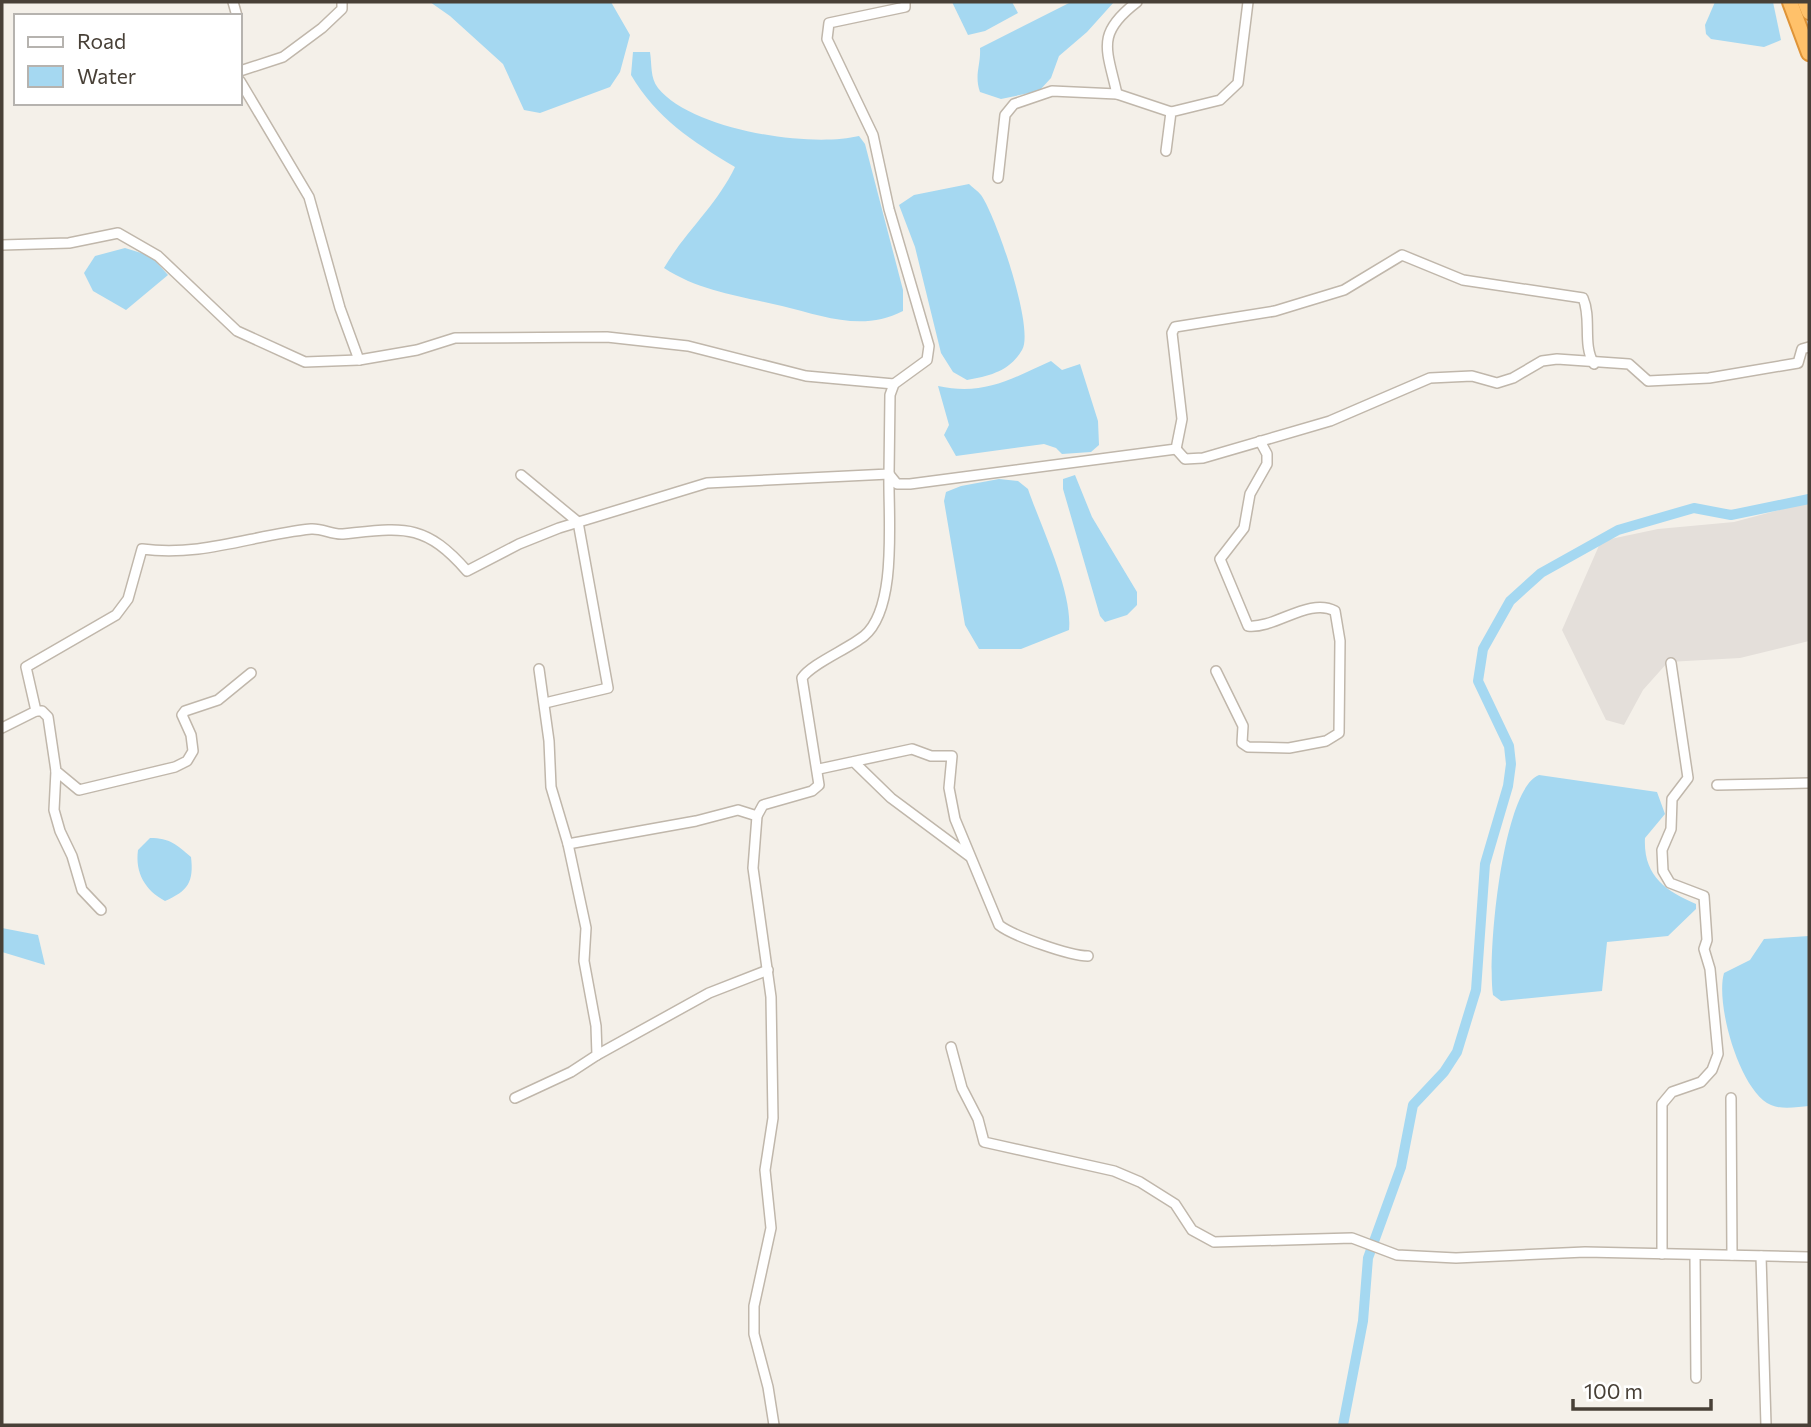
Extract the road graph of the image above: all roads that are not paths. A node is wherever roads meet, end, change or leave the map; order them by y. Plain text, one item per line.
1 (342, 2) edge
2 (905, 2) edge
3 (1136, 2) edge
4 (1248, 2) edge
5 (1790, 2) edge
6 (1805, 2) edge
7 (1809, 12) edge
8 (1809, 52) edge
9 (242, 70) edge
10 (242, 84) edge
11 (1117, 94) junction
12 (1171, 112) junction
13 (1166, 151) dead end
14 (998, 177) dead end
15 (2, 245) edge
16 (1809, 347) edge
17 (359, 360) junction
18 (1594, 364) junction
19 (894, 384) junction
20 (1260, 441) junction
21 (1176, 449) junction
22 (889, 474) junction
23 (522, 475) dead end
24 (578, 522) junction
25 (1671, 663) dead end
26 (539, 668) dead end
27 (1216, 671) dead end
28 (251, 673) dead end
29 (545, 703) junction
30 (36, 711) junction
31 (2, 728) edge
32 (854, 762) junction
33 (819, 769) junction
34 (56, 771) junction
35 (1809, 783) edge
36 (1717, 785) dead end
37 (757, 816) junction
38 (568, 844) junction
39 (971, 857) junction
40 (102, 910) dead end
41 (1088, 956) dead end
42 (768, 970) junction
43 (951, 1047) dead end
44 (597, 1055) junction
45 (515, 1098) dead end
46 (1731, 1098) dead end
47 (1662, 1254) junction
48 (1695, 1255) junction
49 (1732, 1255) junction
50 (1761, 1256) junction
51 (1809, 1257) edge
52 (1696, 1378) dead end
53 (774, 1425) edge
54 (1766, 1425) edge

1 - 9 street
2 - 19 street
3 - 11 street
4 - 12 street
5 - 8 highway
6 - 7 highway
10 - 17 street
11 - 12 street
11 - 14 street
12 - 13 street
15 - 17 street
16 - 18 street
17 - 19 street
18 - 20 street
18 - 21 street
19 - 22 street
20 - 21 street
20 - 27 street
21 - 22 street
22 - 24 street
22 - 33 street
23 - 24 street
24 - 29 street
24 - 30 street
25 - 47 street
26 - 29 street
28 - 34 street
29 - 38 street
30 - 31 street
30 - 34 street
32 - 33 street
32 - 39 street
32 - 39 street
33 - 37 street
34 - 40 street
35 - 36 street
37 - 38 street
37 - 42 street
38 - 44 street
39 - 41 street
42 - 44 street
42 - 53 street
43 - 47 street
44 - 45 street
46 - 49 street
47 - 48 street
48 - 49 street
48 - 52 street
49 - 50 street
50 - 51 street
50 - 54 street

